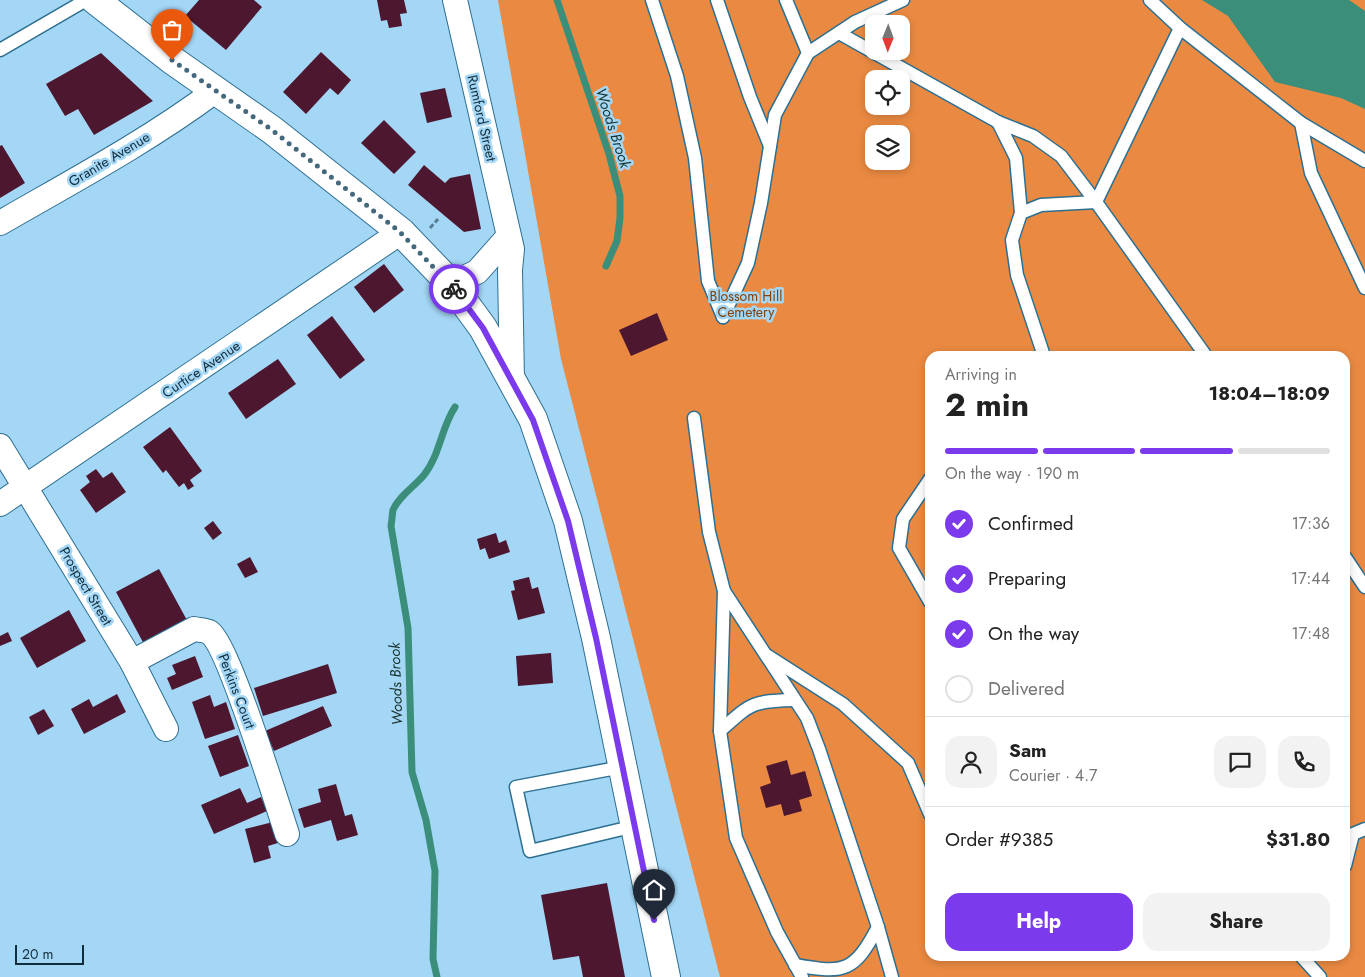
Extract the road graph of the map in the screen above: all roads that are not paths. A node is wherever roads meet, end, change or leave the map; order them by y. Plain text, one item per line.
1 (86, 0) edge
2 (95, 0) edge
3 (455, 0) edge
4 (652, 0) edge
5 (717, 0) edge
6 (786, 0) edge
7 (903, 0) edge
8 (1150, 0) edge
9 (1180, 28) junction
10 (839, 33) junction
11 (0, 50) edge
12 (808, 53) junction
13 (215, 91) junction
14 (998, 122) junction
15 (1301, 123) junction
16 (770, 146) junction
17 (1365, 161) edge
18 (1096, 202) junction
19 (1021, 213) junction
20 (0, 223) edge
21 (400, 232) junction
22 (508, 237) junction
23 (451, 284) junction
24 (1365, 288) edge
25 (1042, 351) edge
26 (1202, 351) edge
27 (512, 380) junction
28 (694, 418) dead end
29 (0, 446) edge
30 (925, 486) edge
31 (24, 487) junction
32 (0, 504) edge
33 (1350, 564) edge
34 (1365, 587) edge
35 (724, 591) junction
36 (925, 593) edge
37 (764, 653) junction
38 (132, 662) junction
39 (794, 700) junction
40 (166, 729) dead end
41 (720, 732) junction
42 (622, 767) junction
43 (925, 802) edge
44 (635, 826) junction
45 (1365, 829) edge
46 (1350, 830) edge
47 (288, 834) dead end
48 (878, 927) junction
49 (1306, 961) edge
50 (795, 965) junction
51 (666, 977) edge
52 (802, 977) edge
53 (892, 977) edge
54 (1320, 977) edge

1 - 11 lane
2 - 13 main road
3 - 22 street, Rumford Street
4 - 16 lane
5 - 16 lane
6 - 12 lane
7 - 10 lane
8 - 9 lane
9 - 15 lane
9 - 18 lane
10 - 12 lane
10 - 14 lane
12 - 16 lane
13 - 20 street, Granite Avenue
13 - 21 main road
14 - 18 lane
14 - 19 lane
15 - 17 lane
15 - 24 lane
18 - 19 lane
18 - 26 lane
19 - 25 lane
21 - 23 main road
21 - 31 street, Curtice Avenue
22 - 23 street
22 - 27 street, Rumford Street
23 - 27 main road
27 - 42 main road
28 - 35 lane
29 - 31 street, Prospect Street
30 - 36 lane
31 - 32 street, Curtice Avenue
31 - 38 street, Prospect Street
33 - 34 lane
35 - 37 lane
35 - 41 lane
37 - 39 lane
37 - 43 lane
38 - 40 street, Prospect Street
38 - 47 street, Perkins Court
39 - 41 lane
39 - 48 lane
41 - 50 lane
42 - 44 main road
42 - 44 lane
44 - 51 main road
45 - 46 lane
48 - 50 lane
48 - 53 lane
49 - 54 lane
50 - 52 lane

